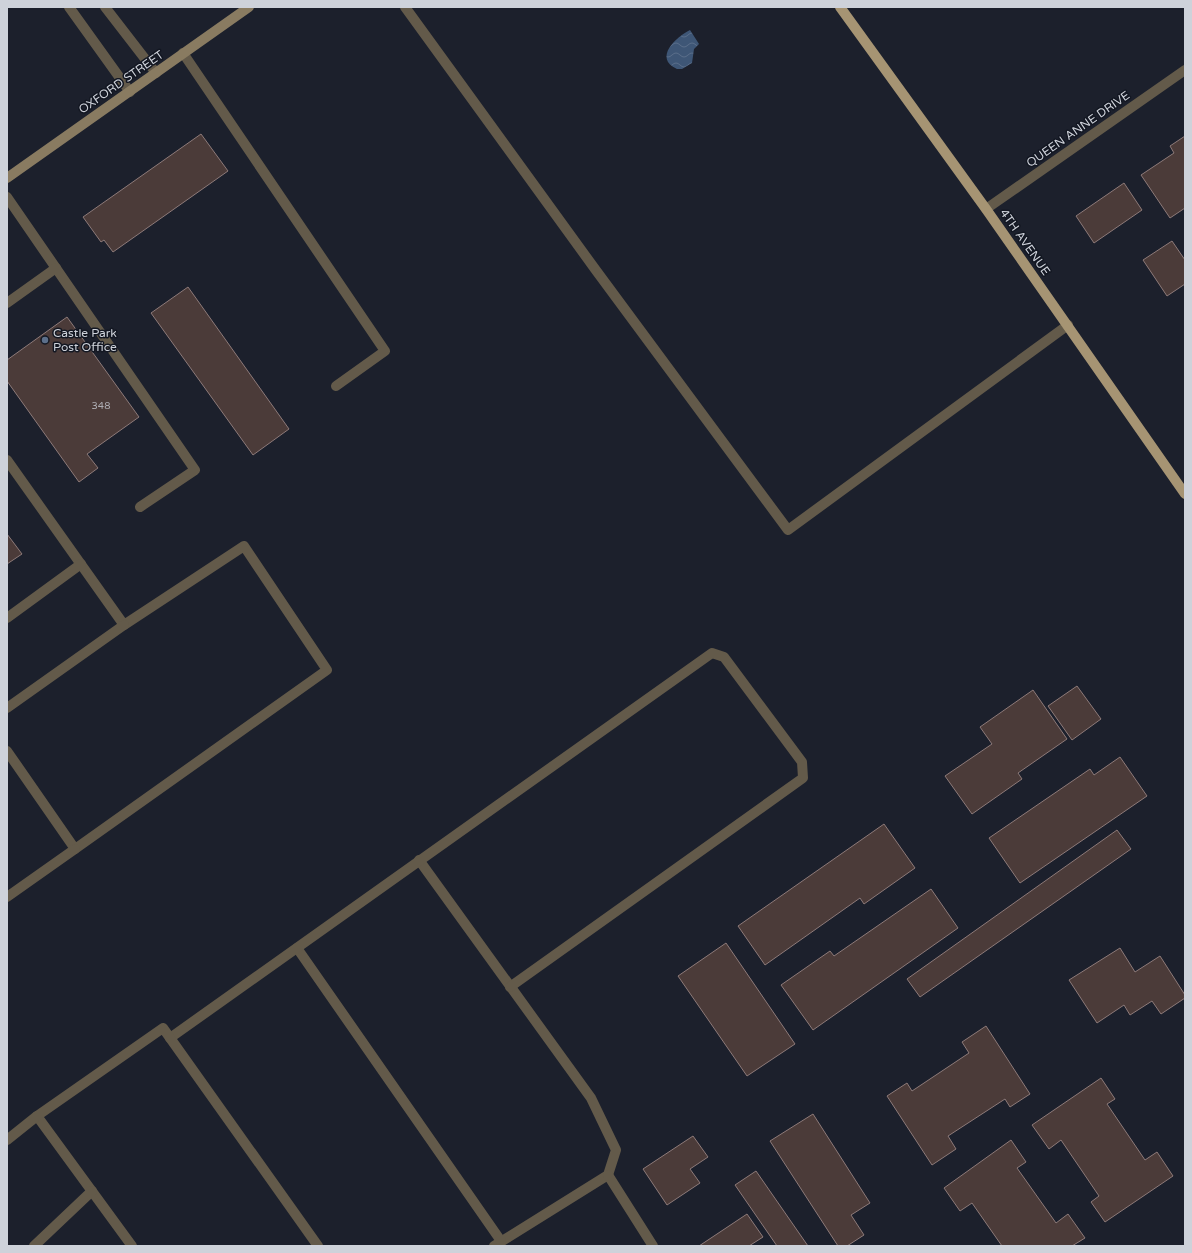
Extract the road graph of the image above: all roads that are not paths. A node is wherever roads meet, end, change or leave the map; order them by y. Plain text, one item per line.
1 (69, 7) edge
2 (105, 7) edge
3 (250, 7) edge
4 (405, 7) edge
5 (840, 7) edge
6 (183, 54) junction
7 (1185, 70) edge
8 (156, 73) junction
9 (130, 92) junction
10 (7, 178) edge
11 (7, 197) edge
12 (986, 209) junction
13 (56, 268) junction
14 (7, 303) edge
15 (1068, 325) junction
16 (336, 386) dead end
17 (7, 460) edge
18 (1185, 494) edge
19 (140, 507) dead end
20 (81, 564) junction
21 (7, 618) edge
22 (124, 625) junction
23 (7, 708) edge
24 (7, 751) edge
25 (75, 849) junction
26 (419, 860) junction
27 (7, 898) edge
28 (297, 948) junction
29 (510, 987) junction
30 (170, 1038) junction
31 (37, 1116) junction
32 (7, 1140) edge
33 (608, 1175) junction
34 (92, 1191) junction
35 (497, 1243) edge
36 (34, 1246) edge
37 (132, 1246) edge
38 (318, 1246) edge
39 (653, 1246) edge

1 - 9 street
2 - 8 street
3 - 6 street, OXFORD STREET
4 - 15 street
5 - 12 main road, 4TH AVENUE
6 - 8 street, OXFORD STREET
6 - 16 street
7 - 12 street, QUEEN ANNE DRIVE
8 - 9 street, OXFORD STREET
9 - 10 street, OXFORD STREET
11 - 13 street
12 - 15 main road, 4TH AVENUE
13 - 14 street
13 - 19 street
15 - 18 main road, 4TH AVENUE
17 - 20 street
20 - 21 street
20 - 22 street
22 - 23 street
22 - 25 street
24 - 25 street
25 - 27 street
26 - 28 street
26 - 29 street
26 - 29 street
28 - 30 street
28 - 35 street
29 - 33 street
30 - 31 street
30 - 38 street
31 - 32 street
31 - 34 street
33 - 35 street
33 - 39 street
34 - 36 street
34 - 37 street

